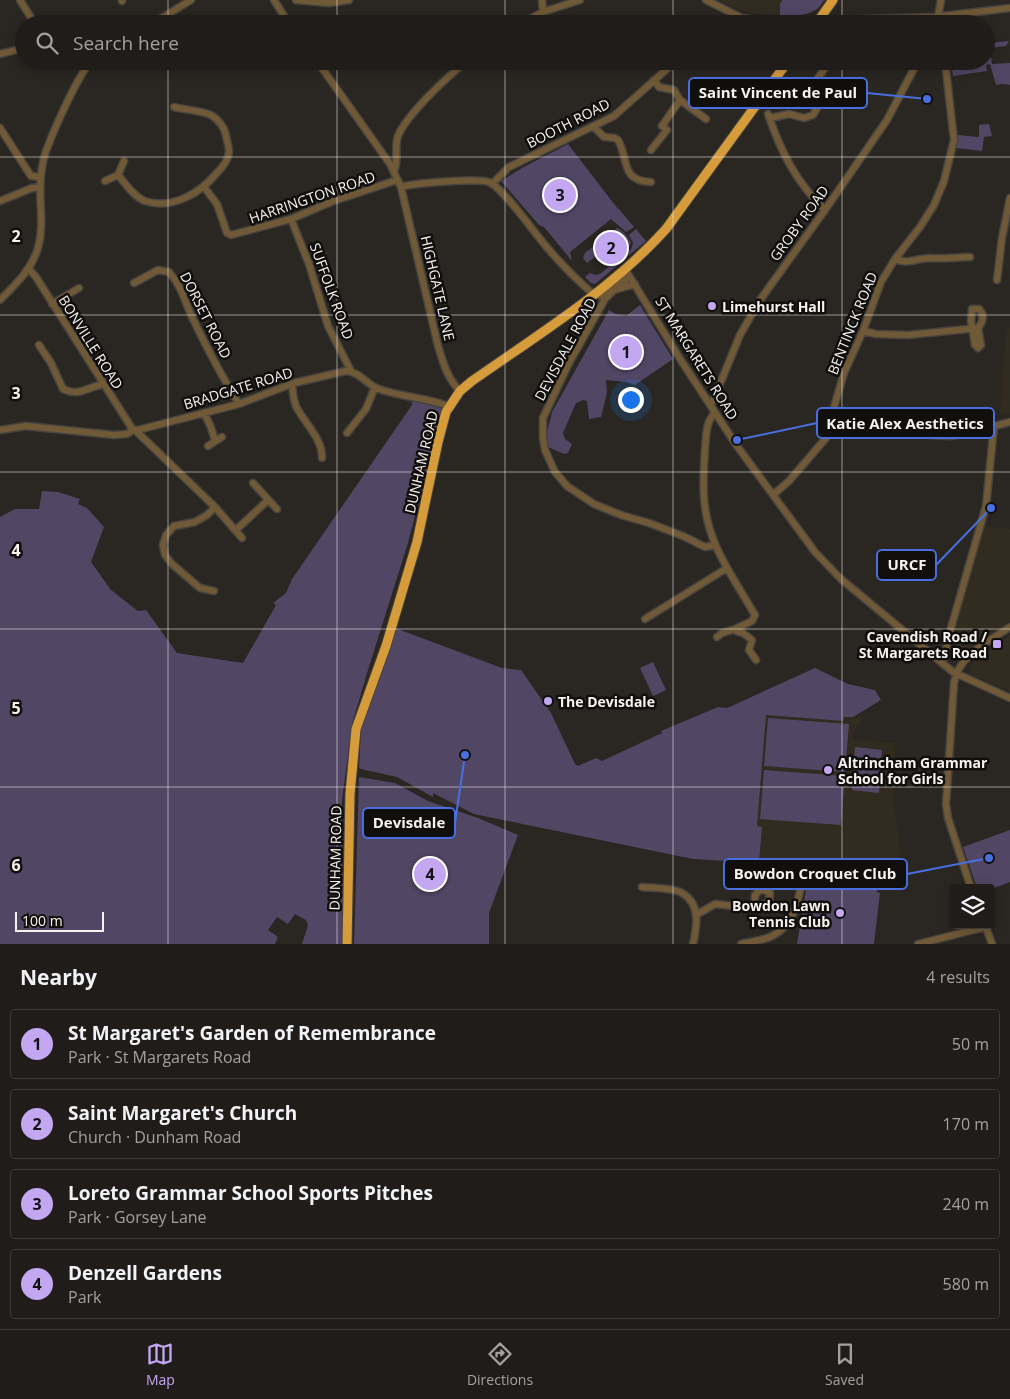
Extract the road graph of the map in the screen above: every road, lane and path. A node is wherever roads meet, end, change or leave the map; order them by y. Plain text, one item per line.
1 (191, 0) edge
2 (274, 0) edge
3 (296, 0) edge
4 (349, 0) edge
5 (542, 0) edge
6 (580, 0) edge
7 (706, 0) edge
8 (833, 0) edge
9 (942, 0) edge
10 (22, 1) edge
11 (1010, 8) edge
12 (543, 12) junction
13 (30, 15) edge
14 (167, 15) edge
15 (284, 15) edge
16 (538, 15) edge
17 (730, 15) edge
18 (823, 15) edge
19 (937, 15) edge
20 (963, 15) edge
21 (15, 50) edge
22 (0, 54) edge
23 (84, 70) edge
24 (323, 70) edge
25 (457, 70) edge
26 (666, 70) edge
27 (781, 70) edge
28 (824, 70) edge
29 (913, 70) edge
30 (946, 70) edge
31 (654, 80) junction
32 (817, 87) junction
33 (835, 96) dead end
34 (680, 100) junction
35 (172, 107) dead end
36 (706, 119) dead end
37 (594, 126) junction
38 (0, 128) edge
39 (651, 150) dead end
40 (124, 161) dead end
41 (394, 171) junction
42 (118, 175) junction
43 (40, 178) junction
44 (397, 180) junction
45 (105, 181) dead end
46 (651, 182) dead end
47 (492, 184) junction
48 (40, 187) junction
49 (204, 187) junction
50 (401, 187) junction
51 (1010, 198) edge
52 (0, 201) edge
53 (825, 210) junction
54 (291, 219) junction
55 (970, 257) dead end
56 (894, 259) junction
57 (28, 268) junction
58 (625, 270) junction
59 (997, 280) dead end
60 (134, 283) dead end
61 (635, 284) junction
62 (79, 288) dead end
63 (596, 294) junction
64 (0, 300) edge
65 (52, 304) junction
66 (975, 328) dead end
67 (863, 331) junction
68 (39, 345) dead end
69 (350, 371) junction
70 (104, 384) junction
71 (292, 384) junction
72 (376, 387) junction
73 (460, 391) junction
74 (239, 404) junction
75 (710, 404) junction
76 (448, 406) junction
77 (204, 413) junction
78 (715, 413) junction
79 (1010, 422) edge
80 (994, 426) junction
81 (0, 430) edge
82 (134, 430) junction
83 (830, 431) junction
84 (348, 433) dead end
85 (208, 446) dead end
86 (325, 455) dead end
87 (253, 483) dead end
88 (773, 495) junction
89 (268, 500) junction
90 (215, 507) junction
91 (277, 509) dead end
92 (236, 530) junction
93 (242, 538) dead end
94 (715, 545) junction
95 (727, 568) junction
96 (214, 591) dead end
97 (645, 619) dead end
98 (1010, 627) edge
99 (735, 629) junction
100 (717, 637) dead end
101 (756, 660) dead end
102 (942, 661) junction
103 (956, 673) junction
104 (1010, 698) edge
105 (804, 870) dead end
106 (970, 884) edge
107 (642, 887) dead end
108 (754, 908) dead end
109 (696, 915) junction
110 (974, 929) edge
111 (986, 929) edge
112 (347, 944) edge
113 (694, 944) edge
114 (741, 944) edge
115 (918, 944) edge
116 (992, 944) edge

1 - 14 street
2 - 15 street
3 - 4 street
5 - 12 street
6 - 12 street
7 - 17 street
8 - 18 highway
9 - 19 street
10 - 13 street
11 - 20 street
12 - 16 street
21 - 22 street
23 - 43 street
24 - 41 street
25 - 41 street
26 - 31 street, BOOTH ROAD
27 - 58 highway, DUNHAM ROAD
28 - 32 street
29 - 53 street, GROBY ROAD
30 - 56 street, BENTINCK ROAD
31 - 34 street
31 - 37 street, BOOTH ROAD
32 - 33 street
32 - 53 street
34 - 36 street
34 - 39 street
35 - 49 street
37 - 46 street
37 - 47 street, BOOTH ROAD
38 - 43 street
40 - 42 street
41 - 44 street, HIGHGATE LANE
42 - 45 street
42 - 49 street
43 - 48 street
44 - 50 street, HIGHGATE LANE
44 - 54 street, HARRINGTON ROAD
47 - 50 street
47 - 63 street
48 - 52 street
48 - 57 street
49 - 54 street, HARRINGTON ROAD
50 - 73 street, HIGHGATE LANE
51 - 59 street
53 - 75 street, GROBY ROAD
54 - 69 street, SUFFOLK ROAD
55 - 56 street
56 - 67 street, BENTINCK ROAD
57 - 64 street
57 - 65 street, BONVILLE ROAD
58 - 61 street, ST MARGARETS ROAD
58 - 63 highway, DUNHAM ROAD
60 - 74 street, DORSET ROAD
61 - 75 street, ST MARGARETS ROAD
61 - 94 street, DEVISDALE ROAD
62 - 65 street
63 - 73 highway, DUNHAM ROAD
65 - 70 street, BONVILLE ROAD
66 - 67 street
67 - 83 street, BENTINCK ROAD
68 - 70 street
69 - 71 street, BRADGATE ROAD
69 - 72 street
70 - 82 street, BONVILLE ROAD
71 - 74 street, BRADGATE ROAD
71 - 86 street
72 - 76 street
72 - 84 street
73 - 76 highway, DUNHAM ROAD
74 - 77 street, BRADGATE ROAD
75 - 78 street, ST MARGARETS ROAD
76 - 112 highway, DUNHAM ROAD
77 - 82 street, BRADGATE ROAD
77 - 85 street
78 - 88 street, ST MARGARETS ROAD
78 - 94 street
79 - 80 street
80 - 83 street
80 - 102 street
81 - 82 street, BRADGATE ROAD
82 - 90 street, BONVILLE ROAD
83 - 88 street
87 - 89 street
88 - 102 street, ST MARGARETS ROAD
89 - 91 street
89 - 92 street
90 - 92 street, BONVILLE ROAD
90 - 96 street
92 - 93 street, BONVILLE ROAD
94 - 95 street
95 - 97 street
95 - 99 street
98 - 103 street
99 - 100 street
99 - 101 street
102 - 103 street, ST MARGARETS ROAD
103 - 104 street, ST MARGARETS ROAD
103 - 106 street
105 - 114 street
107 - 109 street
108 - 109 street
109 - 113 street
110 - 115 street
111 - 116 street

